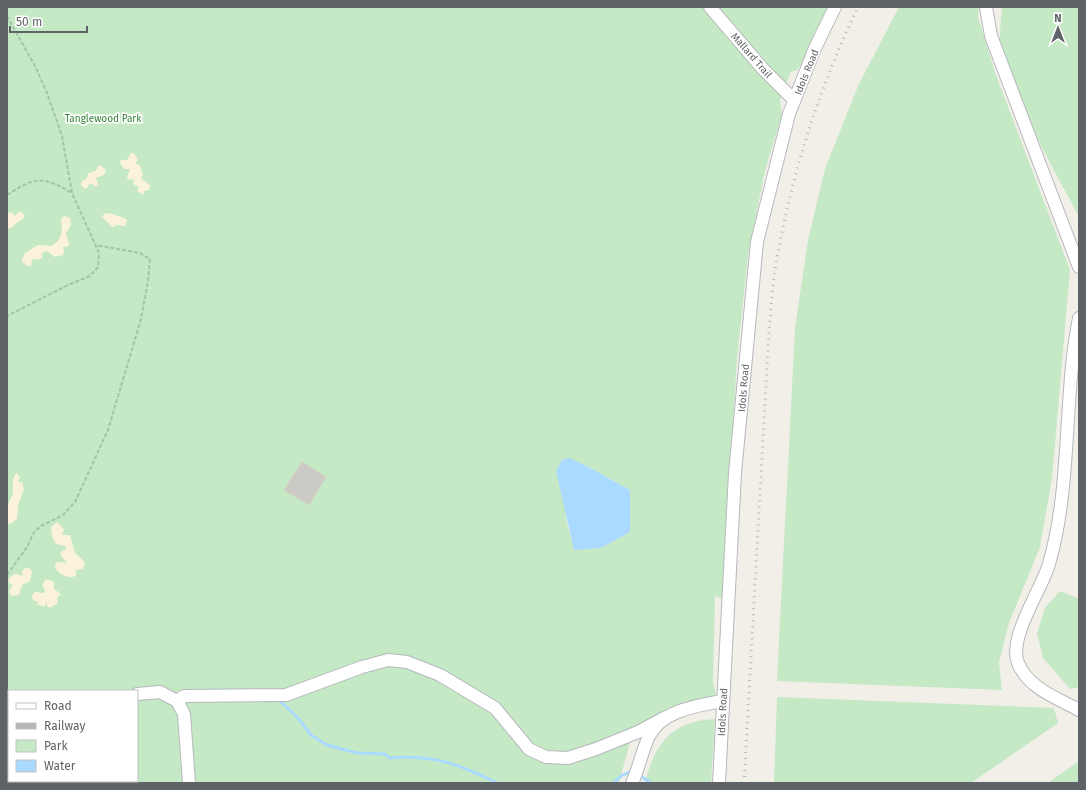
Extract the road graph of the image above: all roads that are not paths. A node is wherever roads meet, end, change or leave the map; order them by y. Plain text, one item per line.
1 (710, 7) edge
2 (835, 7) edge
3 (986, 7) edge
4 (794, 100) junction
5 (1079, 267) edge
6 (1079, 318) edge
7 (138, 694) edge
8 (722, 700) junction
9 (177, 701) junction
10 (1079, 710) edge
11 (666, 717) junction
12 (189, 783) edge
13 (632, 783) edge
14 (719, 783) edge

1 - 4 street, Mallard Trail
2 - 4 street, Idols Road
3 - 5 street
4 - 8 street, Idols Road
6 - 10 street
7 - 9 street
8 - 11 street
8 - 14 street, Idols Road
9 - 11 street
9 - 12 street
11 - 13 street

